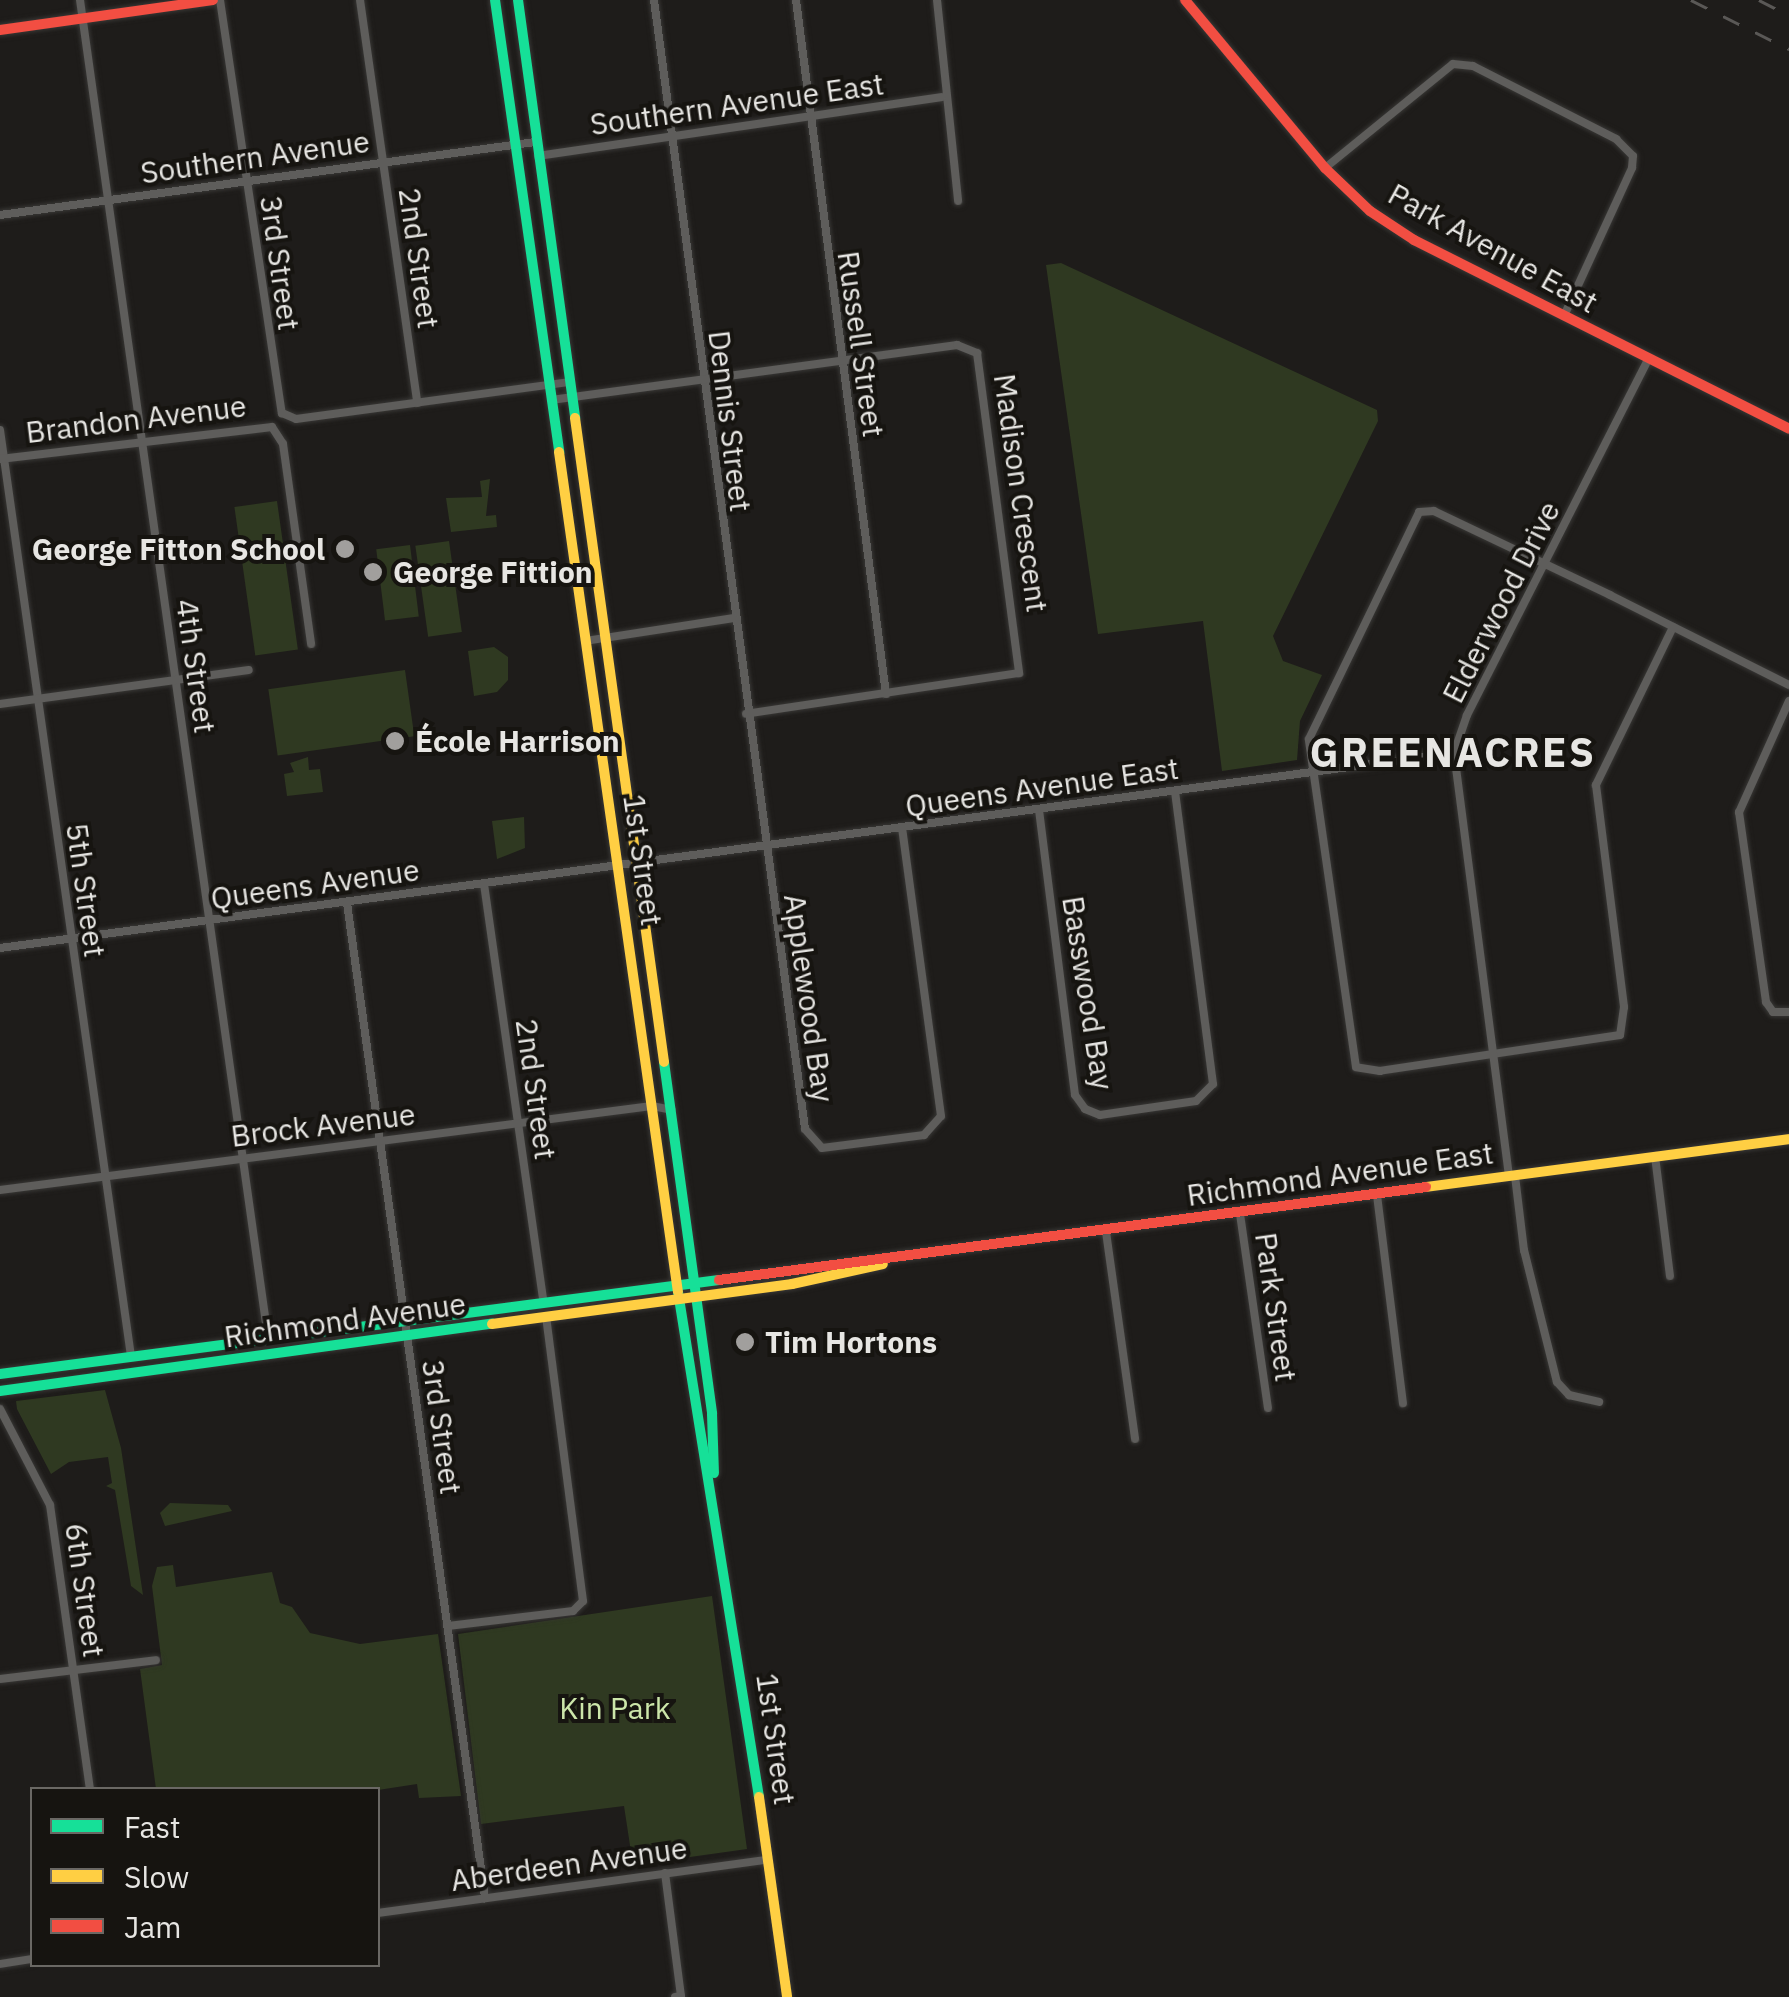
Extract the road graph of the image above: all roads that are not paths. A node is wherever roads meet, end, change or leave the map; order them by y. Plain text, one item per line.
1 (80, 0) edge
2 (217, 0) edge
3 (360, 0) edge
4 (495, 0) edge
5 (518, 0) edge
6 (654, 0) edge
7 (796, 0) edge
8 (937, 0) edge
9 (1184, 0) edge
10 (83, 18) junction
11 (0, 30) edge
12 (942, 96) junction
13 (808, 116) junction
14 (669, 136) junction
15 (535, 142) junction
16 (517, 144) junction
17 (538, 156) junction
18 (382, 162) junction
19 (1325, 168) junction
20 (245, 181) junction
21 (107, 200) junction
22 (958, 201) dead end
23 (0, 215) edge
24 (1564, 316) junction
25 (1648, 359) junction
26 (840, 360) junction
27 (702, 379) junction
28 (568, 382) junction
29 (549, 385) junction
30 (571, 398) junction
31 (551, 400) junction
32 (417, 402) junction
33 (282, 413) joint
34 (1789, 429) edge
35 (0, 430) edge
36 (142, 440) junction
37 (2, 458) edge
38 (1546, 568) junction
39 (732, 618) junction
40 (1672, 626) junction
41 (603, 638) junction
42 (585, 641) junction
43 (311, 644) dead end
44 (248, 670) dead end
45 (175, 679) junction
46 (1789, 685) edge
47 (886, 694) junction
48 (37, 700) junction
49 (1789, 700) edge
50 (0, 704) edge
51 (746, 714) junction
52 (1454, 753) junction
53 (1312, 772) junction
54 (1175, 792) junction
55 (1038, 810) junction
56 (902, 828) junction
57 (766, 847) junction
58 (636, 864) junction
59 (619, 866) junction
60 (484, 884) junction
61 (347, 902) junction
62 (210, 921) junction
63 (70, 938) junction
64 (0, 948) edge
65 (1789, 1012) edge
66 (1492, 1057) junction
67 (652, 1106) junction
68 (672, 1110) junction
69 (518, 1124) junction
70 (1789, 1139) edge
71 (380, 1142) junction
72 (1656, 1156) junction
73 (240, 1158) junction
74 (1512, 1176) junction
75 (104, 1177) junction
76 (0, 1190) edge
77 (1377, 1194) junction
78 (1240, 1214) junction
79 (1106, 1232) junction
80 (898, 1260) junction
81 (1670, 1276) dead end
82 (693, 1279) junction
83 (678, 1281) junction
84 (696, 1297) junction
85 (680, 1299) junction
86 (543, 1300) junction
87 (546, 1317) junction
88 (405, 1319) junction
89 (407, 1337) junction
90 (268, 1338) junction
91 (132, 1356) junction
92 (0, 1374) edge
93 (0, 1391) edge
94 (1599, 1402) dead end
95 (1403, 1404) dead end
96 (1268, 1408) dead end
97 (0, 1409) edge
98 (1135, 1440) dead end
99 (714, 1489) junction
100 (448, 1626) junction
101 (156, 1660) dead end
102 (73, 1670) junction
103 (0, 1679) edge
104 (90, 1787) edge
105 (767, 1860) junction
106 (665, 1874) junction
107 (485, 1898) junction
108 (380, 1913) edge
109 (30, 1960) edge
110 (0, 1964) edge
111 (679, 1997) edge
112 (788, 1997) edge

1 - 10 street, 4th Street
2 - 10 main road
2 - 20 street, 3rd Street
3 - 18 street, 2nd Street
4 - 16 main road, 1st Street
5 - 15 main road, 1st Street
6 - 14 street, Dennis Street
7 - 13 street, Russell Street
8 - 12 street
9 - 19 main road, Park Avenue East
10 - 11 main road
10 - 21 street, 4th Street
12 - 13 street, Southern Avenue East
12 - 22 street
13 - 14 street, Southern Avenue East
13 - 26 street, Russell Street
14 - 17 street, Southern Avenue East
14 - 27 street, Dennis Street
15 - 16 street, Southern Avenue
15 - 17 main road, 1st Street
16 - 18 street, Southern Avenue
16 - 29 main road, 1st Street
17 - 28 main road, 1st Street
18 - 20 street, Southern Avenue
18 - 32 street, 2nd Street
19 - 24 main road, Park Avenue East
19 - 24 street
20 - 21 street, Southern Avenue
20 - 33 street, 3rd Street
21 - 23 street, Southern Avenue
21 - 36 street, 4th Street
24 - 25 main road, Park Avenue East
25 - 34 main road, Park Avenue East
25 - 38 street, Elderwood Drive
26 - 27 street, Madison Crescent
26 - 47 street, Russell Street
26 - 47 street, Madison Crescent
27 - 30 street, Madison Crescent
27 - 39 street, Dennis Street
28 - 29 street, Brandon Avenue
28 - 30 main road, 1st Street
29 - 31 main road, 1st Street
29 - 32 street, Brandon Avenue
30 - 31 street, Madison Crescent
30 - 41 main road, 1st Street
31 - 42 main road, 1st Street
32 - 33 street, Brandon Avenue
35 - 37 street, 5th Street
36 - 37 street, Brandon Avenue
36 - 43 street, Brandon Avenue
36 - 45 street, 4th Street
37 - 48 street, 5th Street
38 - 40 street
38 - 52 street, Elderwood Drive
38 - 53 street
39 - 41 street
39 - 51 street, Dennis Street
40 - 46 street
40 - 66 street
41 - 42 street
41 - 58 main road, 1st Street
42 - 59 main road, 1st Street
44 - 45 street
45 - 48 street
45 - 62 street, 4th Street
47 - 51 street, Madison Crescent
48 - 50 street
48 - 63 street, 5th Street
49 - 65 street
51 - 57 street, Dennis Street
52 - 53 street, Queens Avenue East
52 - 66 street, Elderwood Drive
53 - 54 street, Queens Avenue East
53 - 66 street
54 - 55 street, Queens Avenue East
54 - 55 street, Basswood Bay
55 - 56 street, Queens Avenue East
56 - 57 street, Queens Avenue East
56 - 57 street, Applewood Bay
57 - 58 street, Queens Avenue East
58 - 59 street, Queens Avenue
58 - 68 main road, 1st Street
59 - 60 street, Queens Avenue
59 - 67 main road, 1st Street
60 - 61 street, Queens Avenue
60 - 69 street, 2nd Street
61 - 62 street, Queens Avenue
61 - 71 street, 3rd Street
62 - 63 street, Queens Avenue
62 - 73 street, 4th Street
63 - 64 street, Queens Avenue
63 - 75 street, 5th Street
66 - 74 street, Elderwood Drive
67 - 68 street, Brock Avenue
67 - 69 street, Brock Avenue
67 - 83 main road, 1st Street
68 - 82 main road, 1st Street
69 - 71 street, Brock Avenue
69 - 86 street, 2nd Street
70 - 72 main road, Richmond Avenue East
71 - 73 street, Brock Avenue
71 - 88 street, 3rd Street
72 - 74 main road, Richmond Avenue East
72 - 81 street
73 - 75 street, Brock Avenue
73 - 90 street, 4th Street
74 - 77 main road, Richmond Avenue East
74 - 94 street, Elderwood Drive
75 - 76 street, Brock Avenue
75 - 91 street, 5th Street
77 - 78 main road, Richmond Avenue East
77 - 95 street
78 - 79 main road, Richmond Avenue East
78 - 96 street, Park Street
79 - 80 main road, Richmond Avenue East
79 - 98 street
80 - 82 main road, Richmond Avenue East
80 - 84 main road, Richmond Avenue East
82 - 83 main road, Richmond Avenue
82 - 84 main road, 1st Street
83 - 85 main road, 1st Street
83 - 86 main road, Richmond Avenue
84 - 85 main road, Richmond Avenue
84 - 99 main road, 1st Street
85 - 87 main road, Richmond Avenue
85 - 99 main road, 1st Street
86 - 88 main road, Richmond Avenue
87 - 89 main road, Richmond Avenue
87 - 100 street
88 - 89 street, 3rd Street
88 - 90 main road, Richmond Avenue
89 - 93 main road, Richmond Avenue
89 - 100 street, 3rd Street
90 - 91 main road, Richmond Avenue
91 - 92 main road, Richmond Avenue
97 - 102 street, 6th Street
99 - 105 main road, 1st Street
100 - 107 street, 3rd Street
101 - 102 street
102 - 103 street
102 - 104 street, 6th Street
105 - 106 street, Aberdeen Avenue
105 - 112 main road, 1st Street
106 - 107 street, Aberdeen Avenue
106 - 111 street
107 - 108 street, Aberdeen Avenue
109 - 110 street

